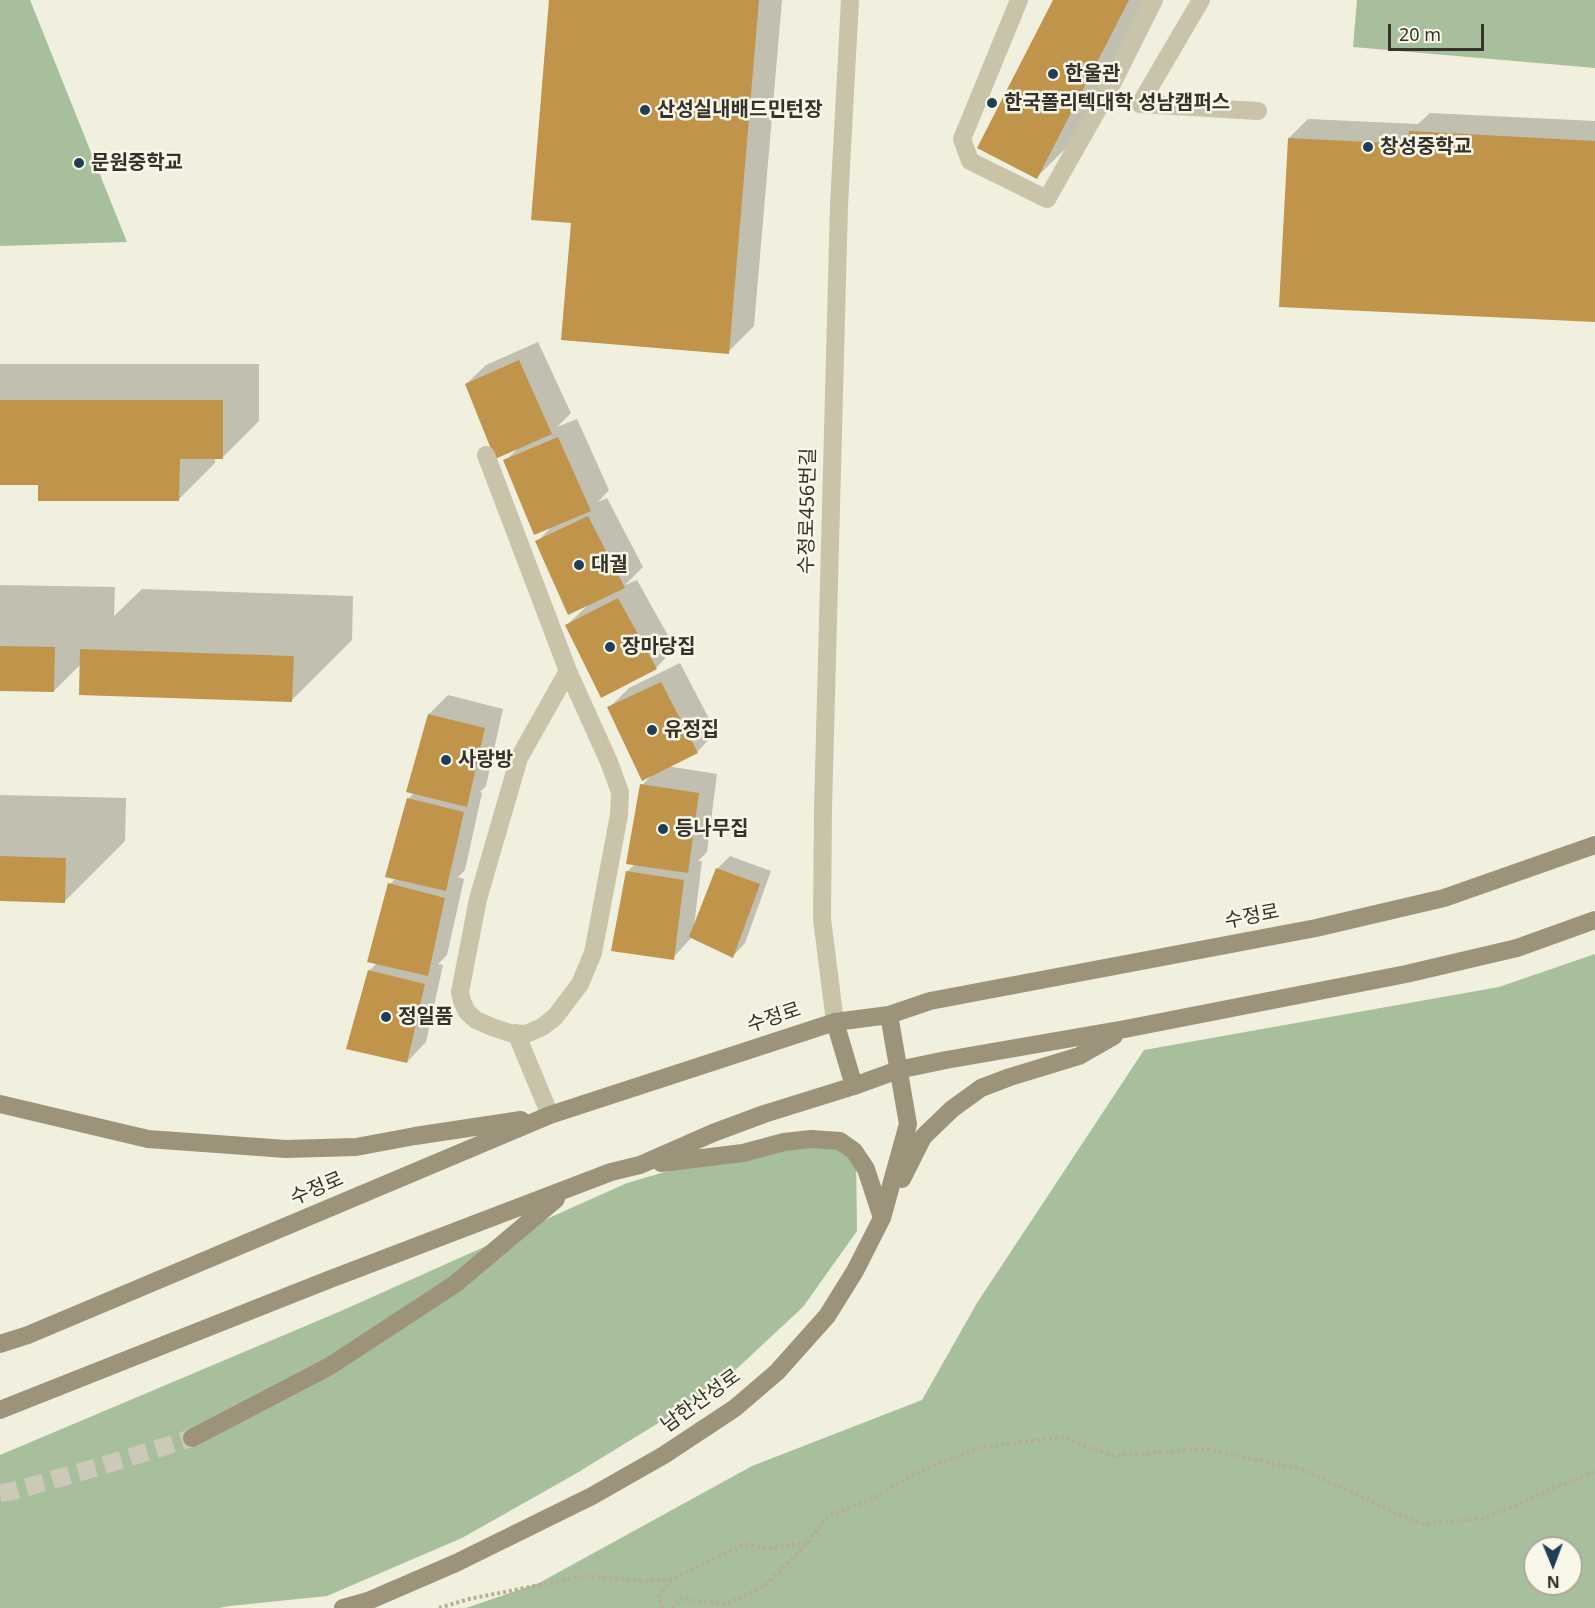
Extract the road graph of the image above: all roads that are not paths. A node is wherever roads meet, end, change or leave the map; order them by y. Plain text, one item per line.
1 (850, 0) edge
2 (1019, 0) edge
3 (1154, 0) edge
4 (1201, 0) edge
5 (1258, 111) dead end
6 (486, 455) dead end
7 (568, 671) junction
8 (1595, 845) edge
9 (1595, 920) edge
10 (889, 1015) junction
11 (835, 1022) junction
12 (1125, 1029) junction
13 (516, 1033) junction
14 (898, 1071) junction
15 (854, 1086) junction
16 (0, 1104) edge
17 (550, 1115) junction
18 (640, 1165) junction
19 (568, 1189) junction
20 (882, 1218) junction
21 (0, 1344) edge
22 (0, 1410) edge
23 (192, 1438) tunnel mouth
24 (343, 1608) edge

1 - 11 street, 수정로456번길
2 - 3 street
4 - 5 street
6 - 7 street
7 - 13 street
7 - 13 street
8 - 10 main road, 수정로
9 - 12 main road
10 - 11 main road, 수정로
10 - 14 main road, 남한산성로
11 - 15 main road
11 - 17 main road, 수정로
12 - 14 main road
12 - 20 main road
13 - 17 street
14 - 15 main road
14 - 20 main road, 남한산성로
15 - 18 main road
16 - 17 main road
17 - 21 main road, 수정로
18 - 19 main road
18 - 20 main road
19 - 22 main road
19 - 23 main road
20 - 24 main road, 남한산성로

